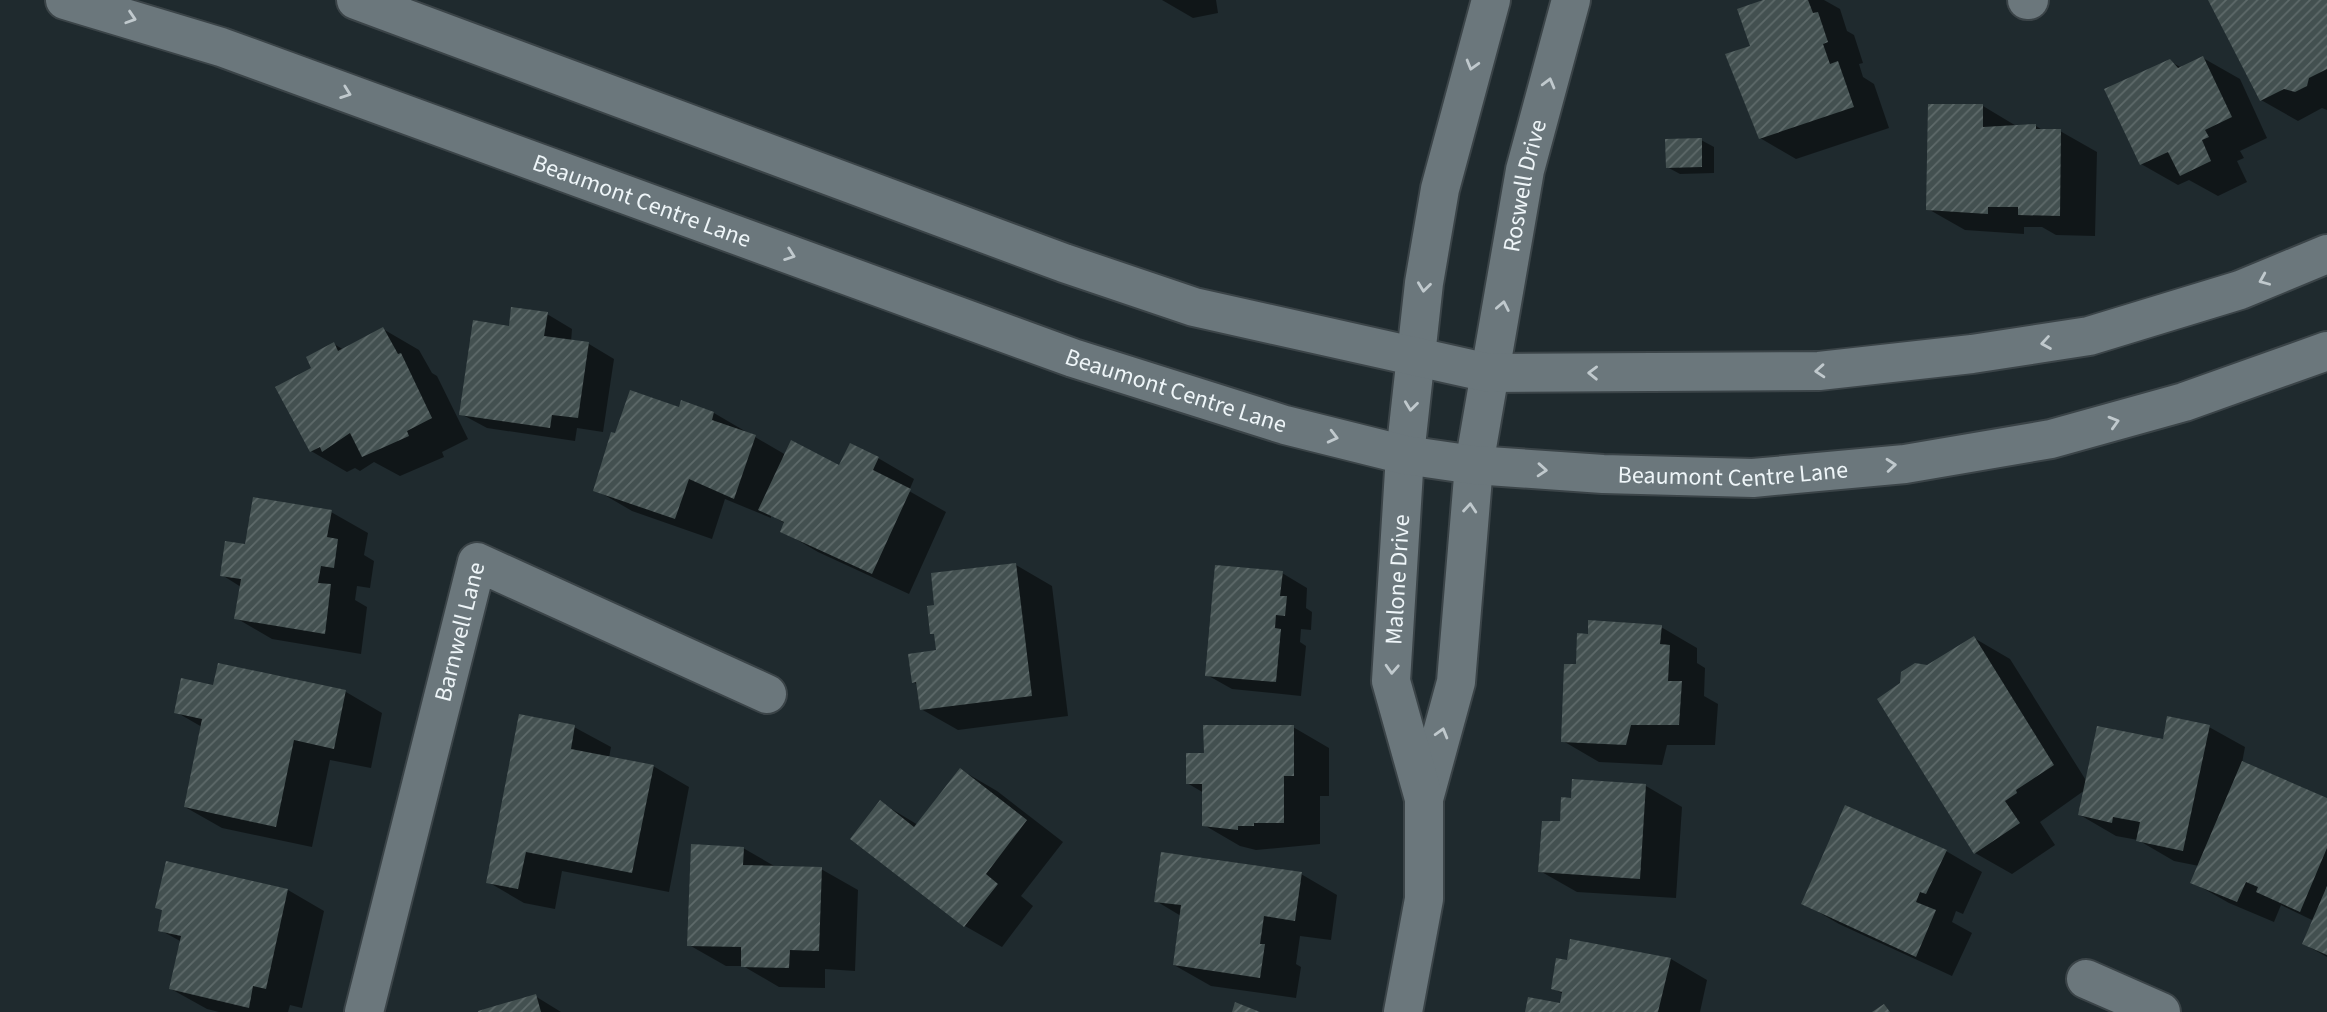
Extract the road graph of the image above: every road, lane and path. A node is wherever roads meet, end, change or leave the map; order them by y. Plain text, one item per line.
1 (65, 0) edge
2 (356, 0) edge
3 (1492, 0) edge
4 (1571, 0) edge
5 (2327, 254) edge
6 (2327, 351) edge
7 (1417, 357) junction
8 (1489, 373) junction
9 (1405, 454) junction
10 (1474, 465) junction
11 (767, 694) dead end
12 (1424, 799) junction
13 (2087, 979) dead end
14 (364, 1012) edge
15 (1403, 1012) edge
16 (2161, 1012) edge

1 -> 9 street, Beaumont Centre Lane
2 - 7 street
3 -> 7 street
8 -> 4 street, Roswell Drive
5 -> 8 street
10 -> 6 street, Beaumont Centre Lane
7 - 8 street
7 -> 9 street, Malone Drive
8 - 10 street, Malone Drive
9 - 10 street, Beaumont Centre Lane
9 -> 12 street, Malone Drive
12 -> 10 street, Malone Drive
11 - 14 street, Barnwell Lane
12 - 15 street, Malone Drive
13 - 16 street

